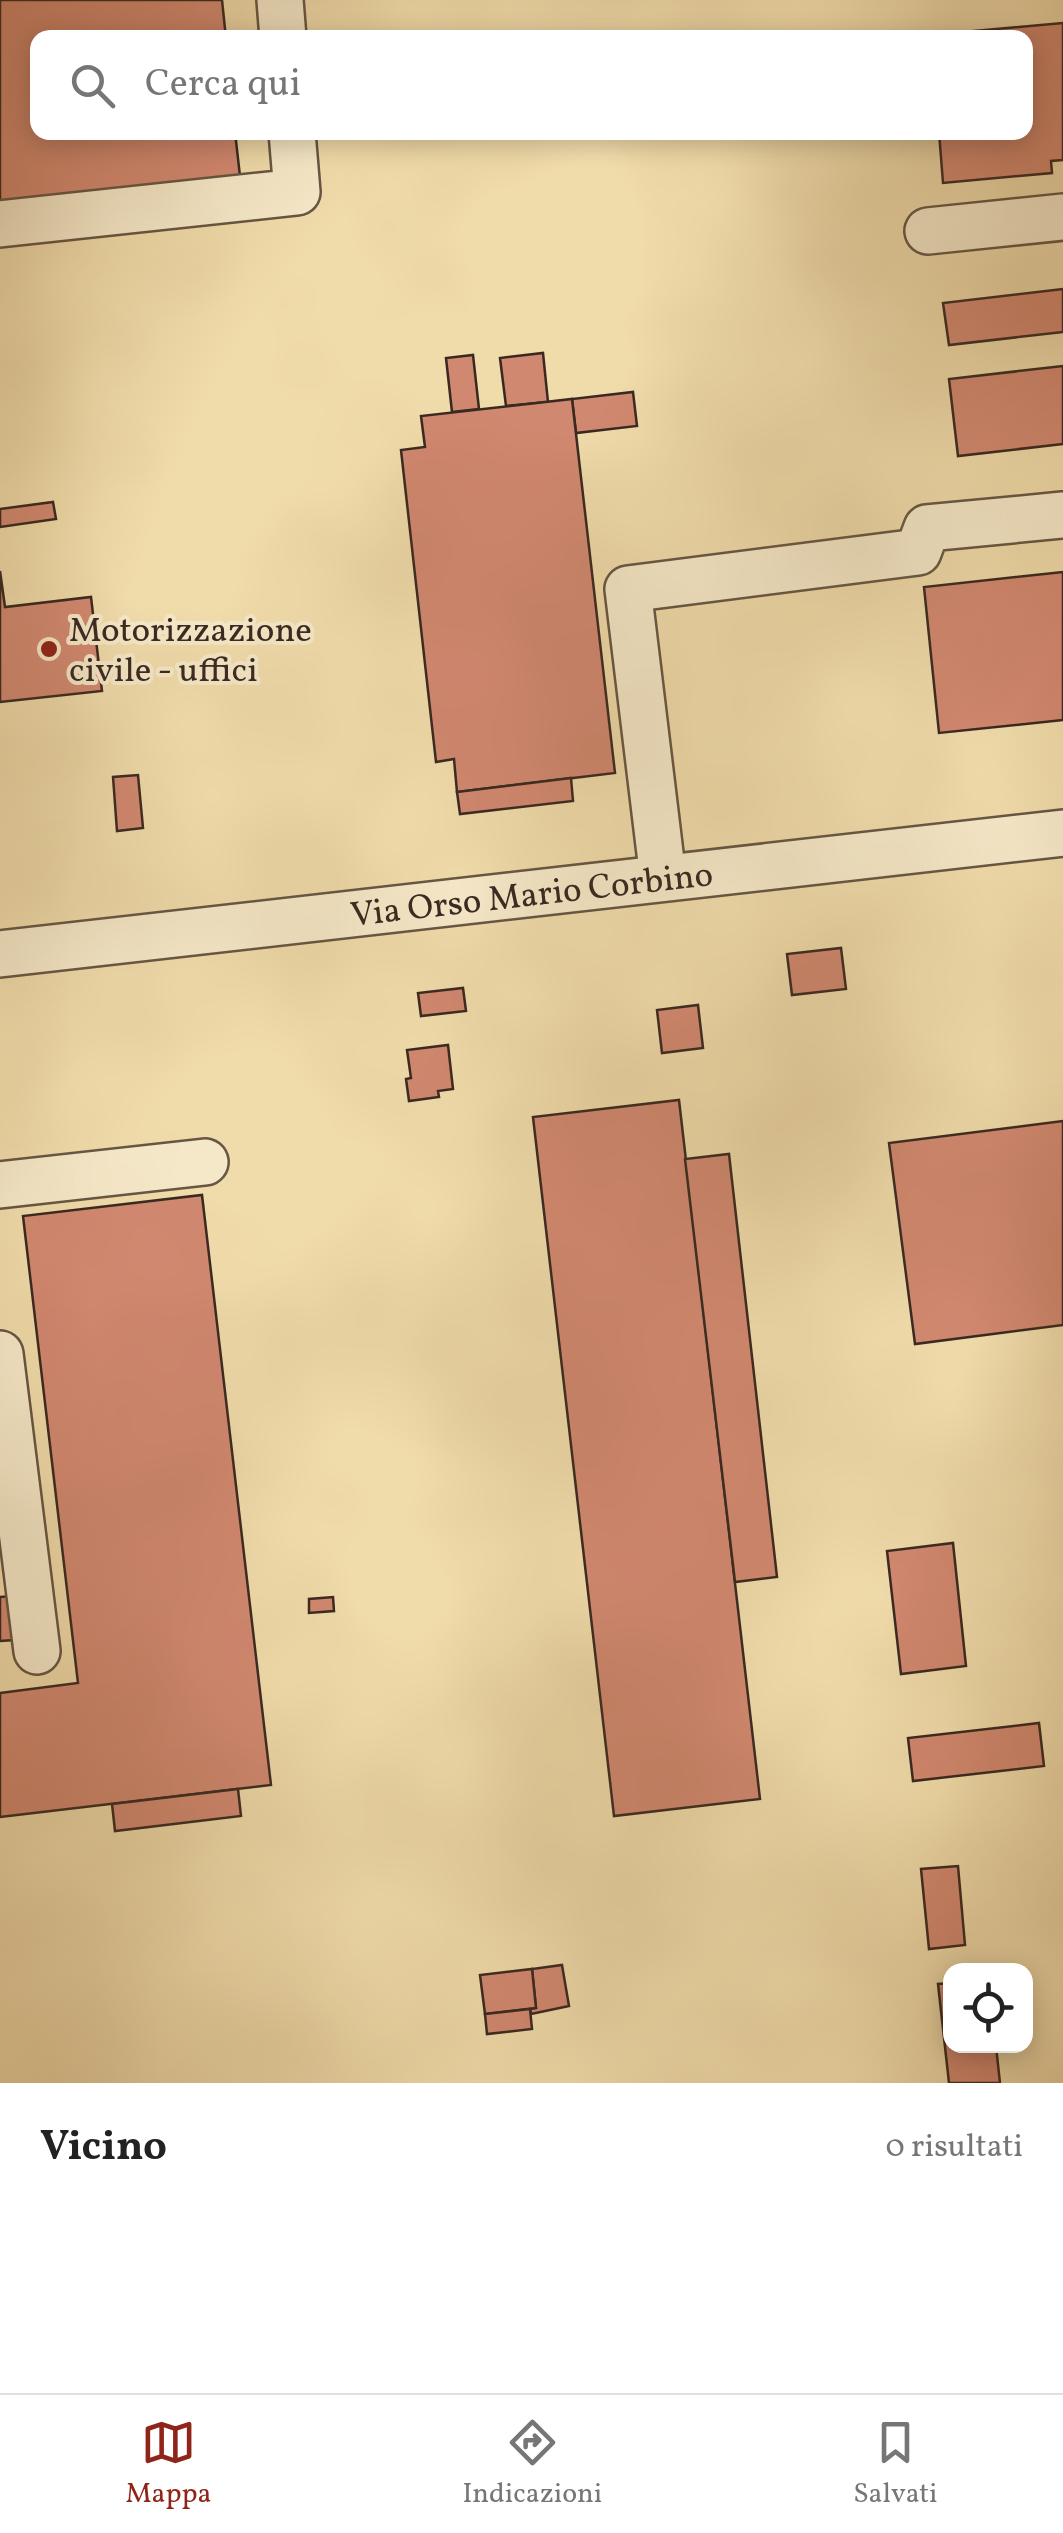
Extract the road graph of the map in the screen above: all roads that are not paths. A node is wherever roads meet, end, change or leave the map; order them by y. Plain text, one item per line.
1 (280, 0) edge
2 (282, 30) edge
3 (293, 140) edge
4 (1063, 216) edge
5 (0, 224) edge
6 (928, 231) dead end
7 (1063, 515) edge
8 (1063, 833) edge
9 (663, 878) junction
10 (0, 954) edge
11 (205, 1162) dead end
12 (0, 1185) edge
13 (1, 1380) edge
14 (38, 1651) dead end

1 - 2 street
3 - 5 street
4 - 6 street
7 - 9 street
8 - 9 street, Via Orso Mario Corbino
9 - 10 street, Via Orso Mario Corbino
11 - 12 street
13 - 14 street

